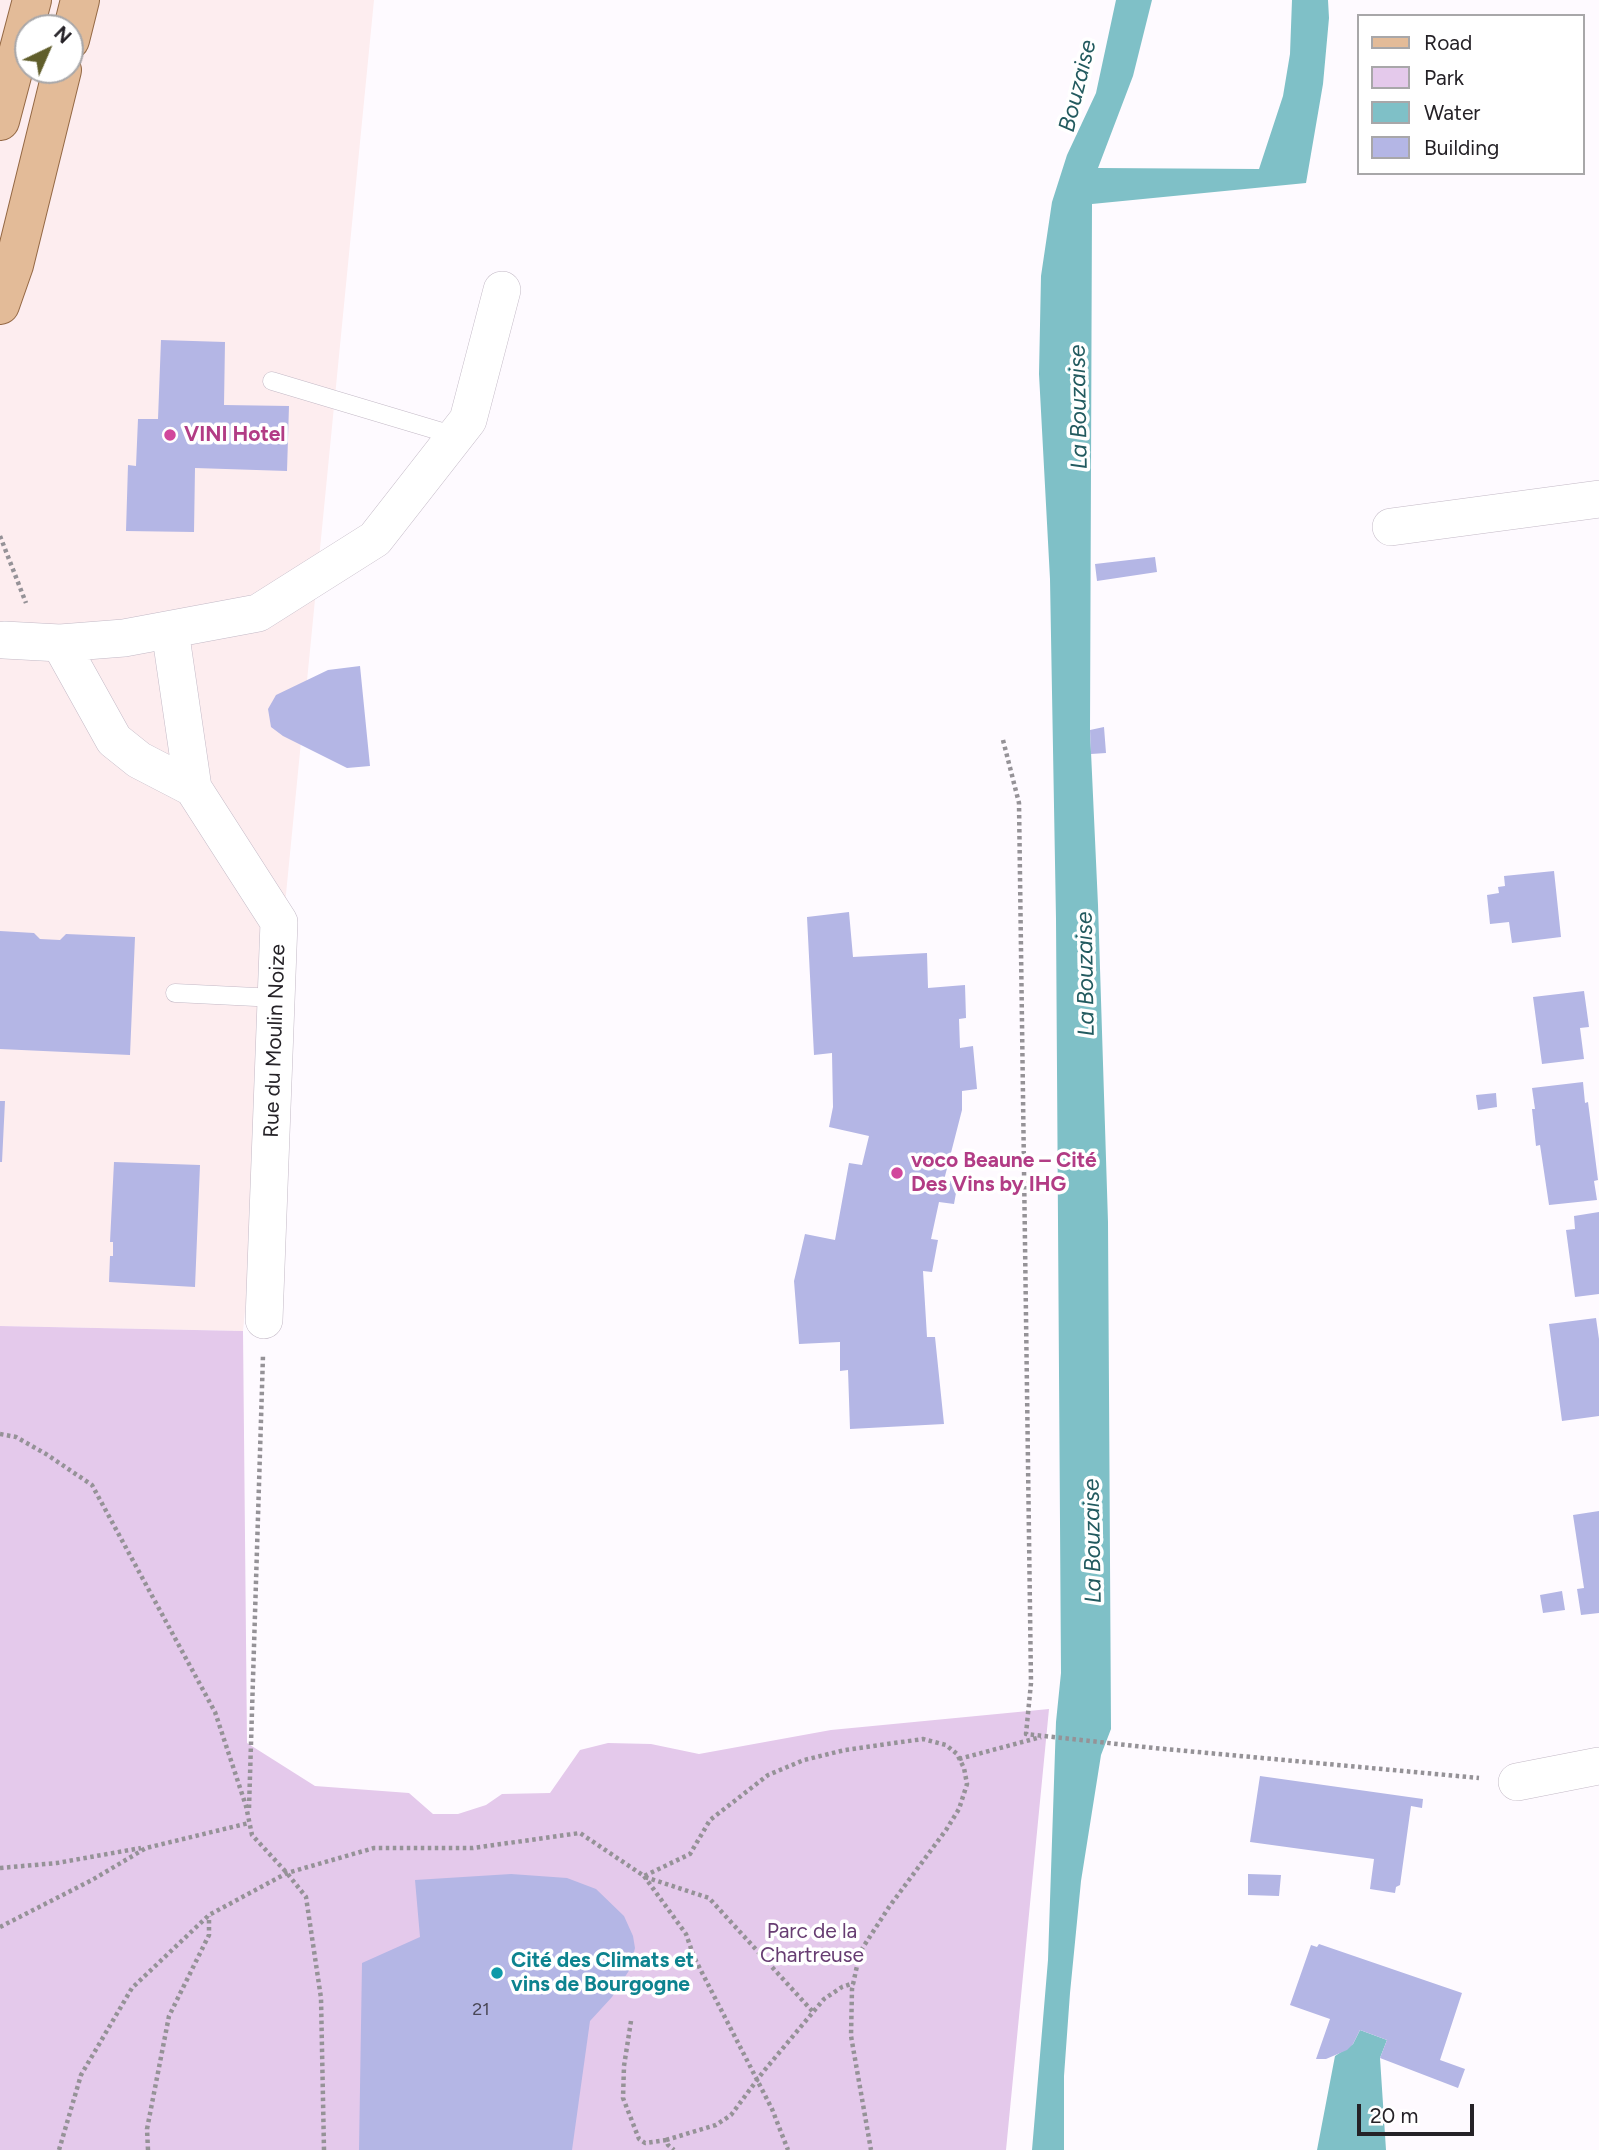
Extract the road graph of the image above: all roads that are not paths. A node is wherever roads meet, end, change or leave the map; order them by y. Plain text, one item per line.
1 (32, 0) edge
2 (59, 84) edge
3 (0, 121) edge
4 (502, 290) dead end
5 (0, 305) edge
6 (272, 381) dead end
7 (456, 436) junction
8 (1599, 499) edge
9 (1391, 527) dead end
10 (170, 630) junction
11 (1, 639) edge
12 (60, 643) junction
13 (193, 788) junction
14 (175, 993) dead end
15 (276, 998) junction
16 (264, 1320) road end
17 (1599, 1766) edge
18 (1517, 1782) road end

1 - 3 main road
2 - 5 main road
4 - 7 street
6 - 7 lane
7 - 10 street
8 - 9 street
10 - 12 street
10 - 13 street, Rue du Moulin Noize
11 - 12 street
12 - 13 street, Rue du Moulin Noize
13 - 15 street, Rue du Moulin Noize
14 - 15 lane
15 - 16 street, Rue du Moulin Noize
17 - 18 street

